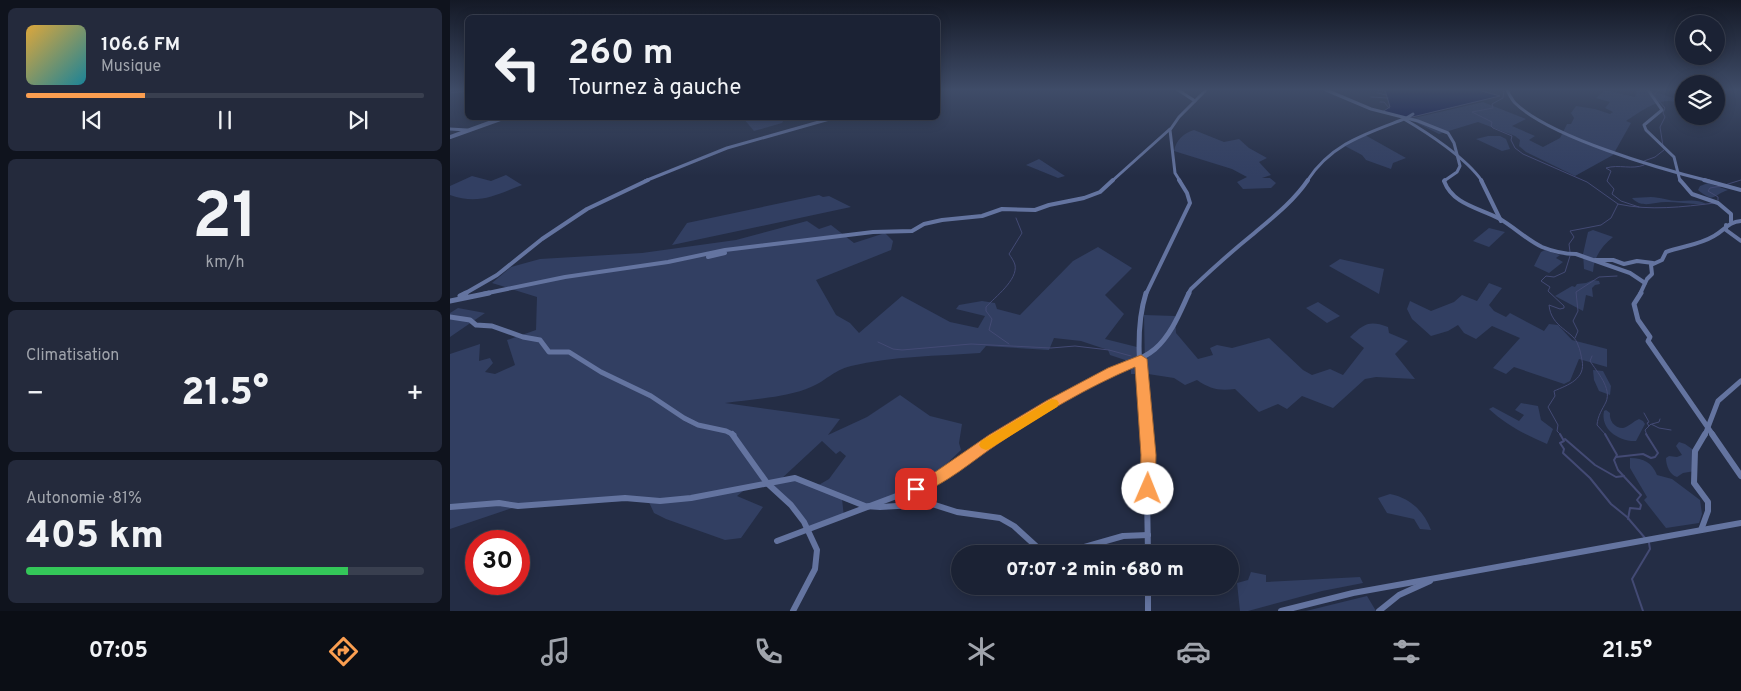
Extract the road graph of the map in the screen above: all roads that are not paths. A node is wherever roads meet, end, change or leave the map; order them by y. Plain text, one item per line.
1 (1178, 119) edge
2 (1405, 119) junction
3 (1536, 119) edge
4 (1652, 119) edge
5 (497, 120) edge
6 (827, 120) edge
7 (1170, 128) junction
8 (450, 129) edge
9 (471, 129) junction
10 (450, 137) edge
11 (1457, 156) junction
12 (1679, 172) junction
13 (1741, 188) edge
14 (1501, 221) junction
15 (1741, 221) edge
16 (1729, 224) junction
17 (1741, 241) edge
18 (1586, 259) junction
19 (1654, 263) junction
20 (1645, 283) junction
21 (450, 301) edge
22 (450, 317) edge
23 (1141, 359) junction
24 (1741, 381) edge
25 (1707, 427) junction
26 (1741, 476) edge
27 (767, 483) junction
28 (450, 507) edge
29 (871, 507) junction
30 (1741, 523) edge
31 (808, 530) junction
32 (1701, 530) junction
33 (1148, 535) junction
34 (777, 541) dead end
35 (1148, 545) edge
36 (1436, 578) junction
37 (1148, 595) edge
38 (793, 611) edge
39 (1148, 611) edge
40 (1281, 611) edge
41 (1379, 611) edge

1 - 7 street
2 - 11 street
2 - 11 street
2 - 23 street
3 - 12 street
4 - 12 street
5 - 9 street
6 - 21 street
7 - 21 street
7 - 23 street
8 - 9 street
9 - 10 street
11 - 14 street
11 - 14 street
12 - 13 street
12 - 16 street
14 - 18 street
15 - 16 street
16 - 17 street
16 - 19 street
18 - 19 street
18 - 20 street
19 - 20 street
20 - 25 street
22 - 27 street
23 - 29 street
23 - 33 street
24 - 25 street
25 - 26 street
25 - 32 street
27 - 28 street
27 - 29 street
27 - 31 street
29 - 31 street
29 - 33 street
30 - 32 street
31 - 34 street
31 - 38 street
32 - 36 street
33 - 35 street
36 - 40 street
36 - 41 street
37 - 39 street

